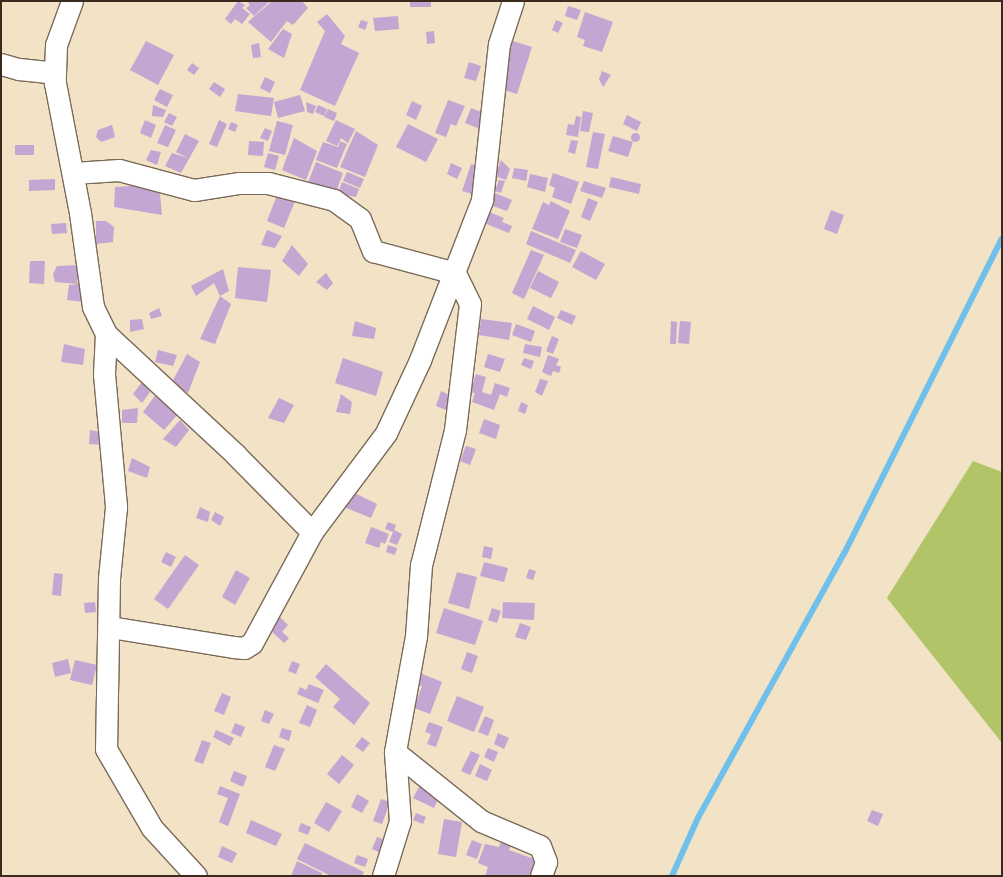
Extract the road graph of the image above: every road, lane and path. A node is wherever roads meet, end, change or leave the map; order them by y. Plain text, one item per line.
1 (72, 1) edge
2 (513, 1) edge
3 (1, 64) edge
4 (55, 73) junction
5 (73, 173) junction
6 (455, 273) junction
7 (106, 334) junction
8 (312, 532) junction
9 (110, 627) junction
10 (395, 752) junction
11 (196, 876) edge
12 (383, 876) edge
13 (541, 876) edge

1 - 4 street
2 - 6 street
3 - 4 street
4 - 5 street
5 - 6 street
5 - 7 street
6 - 8 street
6 - 10 street
7 - 8 street
7 - 9 street
8 - 9 street
9 - 11 street
10 - 12 street
10 - 13 street

